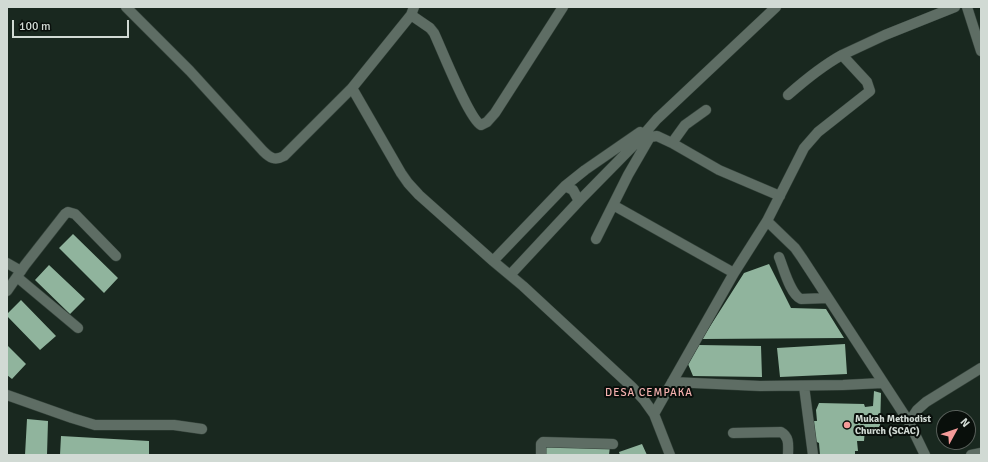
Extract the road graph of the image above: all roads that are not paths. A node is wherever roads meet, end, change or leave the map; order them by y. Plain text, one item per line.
1 (126, 7) edge
2 (563, 7) edge
3 (776, 7) edge
4 (955, 7) edge
5 (967, 7) edge
6 (413, 11) edge
7 (981, 51) edge
8 (842, 55) junction
9 (352, 88) junction
10 (788, 95) dead end
11 (706, 110) dead end
12 (657, 119) junction
13 (672, 143) junction
14 (566, 186) junction
15 (780, 196) junction
16 (579, 200) junction
17 (612, 205) junction
18 (767, 221) junction
19 (596, 239) dead end
20 (116, 256) dead end
21 (779, 257) dead end
22 (493, 261) junction
23 (7, 262) edge
24 (19, 274) junction
25 (734, 274) junction
26 (510, 275) junction
27 (7, 291) edge
28 (828, 298) junction
29 (78, 328) dead end
30 (981, 368) edge
31 (672, 382) junction
32 (882, 382) junction
33 (804, 386) junction
34 (7, 395) edge
35 (654, 414) junction
36 (909, 422) junction
37 (202, 429) dead end
38 (734, 433) dead end
39 (613, 444) dead end
40 (981, 454) edge
41 (541, 455) edge
42 (670, 455) edge
43 (788, 455) edge
44 (813, 455) edge
45 (925, 455) edge
46 (971, 455) edge

1 - 9 street
2 - 6 street
3 - 12 street
4 - 8 street
5 - 7 street
6 - 9 street
8 - 10 street
8 - 15 street
9 - 22 street
11 - 13 street
12 - 14 street
12 - 16 street
13 - 15 street
13 - 17 street
14 - 16 street
14 - 22 street
15 - 18 street
16 - 26 street
17 - 19 street
17 - 25 street
18 - 25 street
18 - 28 street
20 - 24 street
21 - 28 street
22 - 26 street
23 - 24 street
24 - 27 street
24 - 29 street
25 - 31 street
26 - 35 street
28 - 32 street
30 - 36 street
31 - 33 street
31 - 35 street
32 - 33 street
32 - 36 street
33 - 44 street
34 - 37 street
35 - 42 street
36 - 45 street
38 - 43 street
39 - 41 street
40 - 46 street

